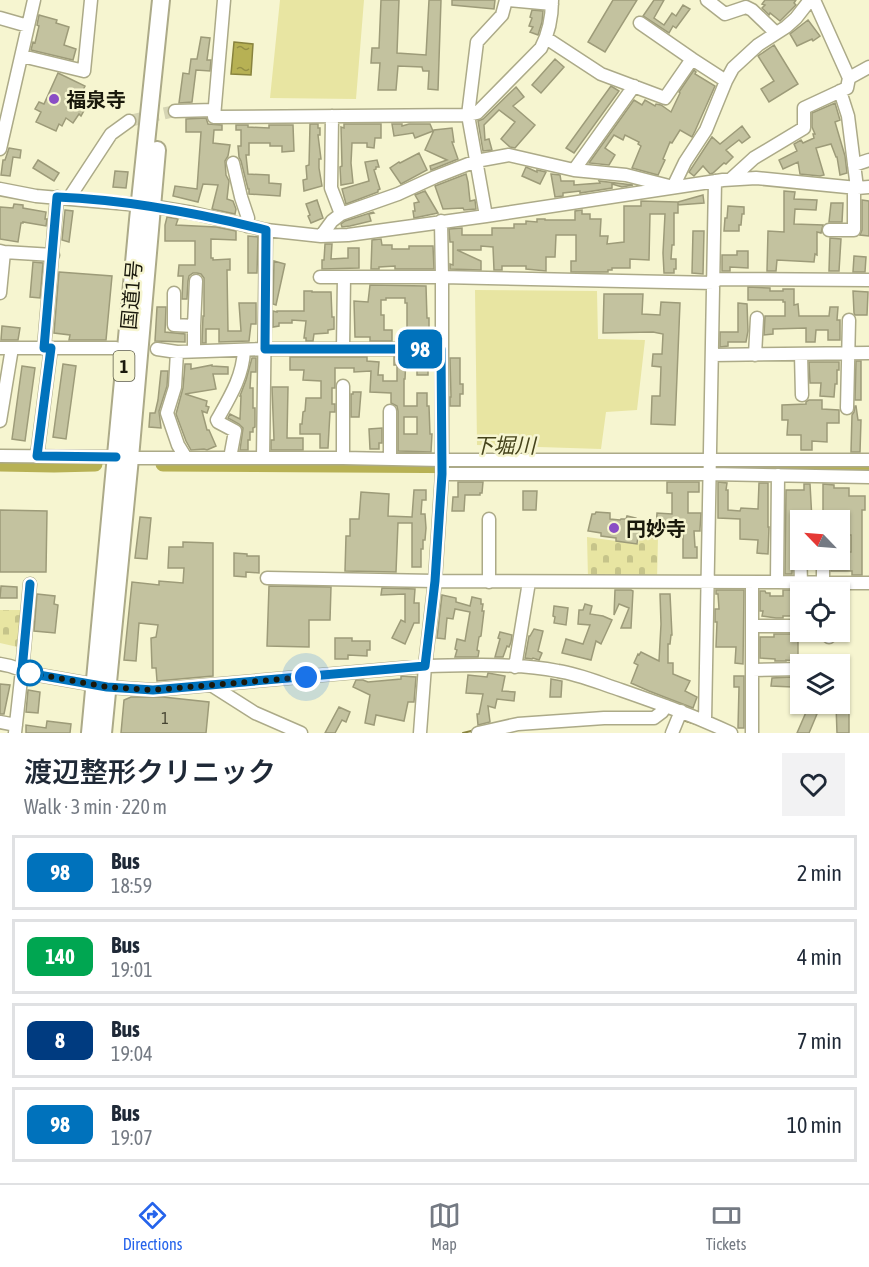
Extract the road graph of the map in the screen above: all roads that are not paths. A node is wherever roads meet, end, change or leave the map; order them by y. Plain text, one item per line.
1 (34, 0) edge
2 (92, 0) edge
3 (161, 0) edge
4 (172, 0) edge
5 (224, 0) edge
6 (507, 0) edge
7 (706, 0) edge
8 (812, 0) edge
9 (552, 2) edge
10 (756, 5) edge
11 (0, 18) edge
12 (640, 22) dead end
13 (28, 26) junction
14 (776, 33) junction
15 (546, 38) junction
16 (22, 56) junction
17 (692, 59) junction
18 (869, 67) edge
19 (849, 78) junction
20 (726, 81) junction
21 (634, 86) junction
22 (840, 91) junction
23 (214, 110) junction
24 (175, 111) tunnel mouth
25 (468, 115) junction
26 (332, 116) junction
27 (129, 121) tunnel mouth
28 (0, 149) edge
29 (869, 160) edge
30 (476, 161) junction
31 (233, 163) dead end
32 (854, 165) junction
33 (574, 170) junction
34 (731, 179) junction
35 (715, 181) junction
36 (673, 187) junction
37 (860, 187) edge
38 (0, 189) edge
39 (63, 198) junction
40 (146, 206) junction
41 (341, 214) junction
42 (486, 216) junction
43 (441, 221) junction
44 (247, 226) junction
45 (266, 230) junction
46 (830, 230) dead end
47 (321, 236) junction
48 (2, 251) edge
49 (53, 255) junction
50 (320, 277) dead end
51 (344, 277) junction
52 (442, 277) junction
53 (869, 280) edge
54 (196, 281) dead end
55 (714, 281) junction
56 (0, 293) edge
57 (174, 293) dead end
58 (757, 318) dead end
59 (849, 320) dead end
60 (194, 326) junction
61 (6, 348) edge
62 (47, 348) junction
63 (116, 348) dead end
64 (157, 349) dead end
65 (265, 349) junction
66 (343, 349) junction
67 (441, 349) junction
68 (244, 350) junction
69 (194, 351) junction
70 (177, 352) junction
71 (755, 354) junction
72 (801, 354) junction
73 (848, 354) junction
74 (869, 354) edge
75 (712, 355) junction
76 (343, 386) dead end
77 (802, 396) dead end
78 (847, 408) dead end
79 (390, 411) dead end
80 (0, 421) edge
81 (0, 456) edge
82 (37, 456) junction
83 (123, 457) junction
84 (186, 458) junction
85 (230, 458) junction
86 (263, 458) junction
87 (343, 458) junction
88 (390, 458) junction
89 (442, 460) junction
90 (869, 460) edge
91 (710, 467) junction
92 (442, 474) junction
93 (778, 475) junction
94 (869, 477) edge
95 (489, 519) dead end
96 (801, 570) edge
97 (267, 578) dead end
98 (435, 581) junction
99 (709, 581) junction
100 (489, 582) junction
101 (529, 582) junction
102 (752, 582) junction
103 (777, 582) junction
104 (790, 582) edge
105 (801, 582) edge
106 (869, 583) edge
107 (30, 584) dead end
108 (850, 585) edge
109 (753, 626) junction
110 (790, 626) edge
111 (0, 664) edge
112 (425, 666) junction
113 (515, 667) junction
114 (790, 669) edge
115 (22, 670) junction
116 (752, 670) junction
117 (101, 685) junction
118 (211, 685) junction
119 (660, 712) junction
120 (679, 715) junction
121 (705, 721) junction
122 (0, 722) edge
123 (15, 729) edge
124 (723, 731) edge
125 (90, 733) edge
126 (103, 733) edge
127 (301, 733) edge
128 (420, 733) edge
129 (478, 733) edge
130 (672, 733) edge
131 (752, 733) edge

1 - 13 street
2 - 16 street
3 - 40 highway, 国道1号 / 1
4 - 40 highway, 国道1号 / 1
5 - 23 street
6 - 9 street
6 - 25 street
7 - 10 street
8 - 14 street
8 - 19 street
9 - 15 street
10 - 14 street
11 - 13 street
12 - 17 street
13 - 16 street
14 - 20 street
15 - 21 street
15 - 25 street
16 - 28 street
17 - 20 street
17 - 21 street
18 - 19 street
19 - 22 street
20 - 36 street
21 - 33 street
22 - 32 street
22 - 34 street
23 - 24 street
23 - 26 street
25 - 26 street
25 - 30 street
26 - 41 street
27 - 39 street
29 - 32 street
30 - 33 street
30 - 41 street
30 - 42 street
31 - 44 street
32 - 37 street
33 - 36 street
34 - 35 street
34 - 37 street
35 - 36 street
35 - 55 street
36 - 42 street
37 - 46 street
38 - 39 street
39 - 40 street
39 - 49 street
40 - 44 street
40 - 83 highway, 国道1号 / 1
41 - 47 street
42 - 43 street
43 - 47 street
43 - 52 street
44 - 45 street
45 - 47 street
45 - 65 street
48 - 49 street
48 - 56 street
49 - 62 street
50 - 51 street
51 - 52 street
51 - 66 street
52 - 55 street
52 - 67 street
53 - 55 street
54 - 60 street
55 - 75 street
57 - 60 street
58 - 71 street
59 - 73 street
60 - 69 street
61 - 62 street
61 - 80 street
62 - 63 street
62 - 82 street
64 - 70 street
65 - 66 street
65 - 68 street
65 - 86 street
66 - 67 street
67 - 89 street
68 - 69 street
68 - 85 street
69 - 70 street
70 - 84 street
71 - 72 street
71 - 75 street
72 - 73 street
72 - 77 street
73 - 74 street
73 - 78 street
75 - 91 street
76 - 87 street
79 - 88 street
81 - 82 street
82 - 83 street
83 - 84 street
83 - 117 highway, 国道1号 / 1
84 - 85 street
85 - 86 street
86 - 87 street
87 - 88 street
88 - 89 street
89 - 91 street
89 - 92 street
90 - 91 street
91 - 92 street
91 - 93 street
91 - 99 street
92 - 98 street
93 - 94 street
93 - 103 street
95 - 100 street
96 - 105 street
97 - 98 street
98 - 100 street
98 - 112 street
99 - 101 street
99 - 102 street
99 - 121 street
100 - 101 street
101 - 113 street
102 - 103 street
102 - 109 street
103 - 104 street
106 - 108 street
107 - 115 street
109 - 110 street
109 - 116 street
111 - 115 street
112 - 113 street
112 - 118 street
112 - 128 street
113 - 119 street
114 - 116 street
115 - 117 street
115 - 123 street
116 - 131 street
117 - 118 street
117 - 125 highway, 国道1号 / 1
117 - 126 highway, 国道1号 / 1
118 - 127 street
119 - 120 street
119 - 129 street
120 - 121 street
120 - 130 street
121 - 124 street
122 - 123 street

